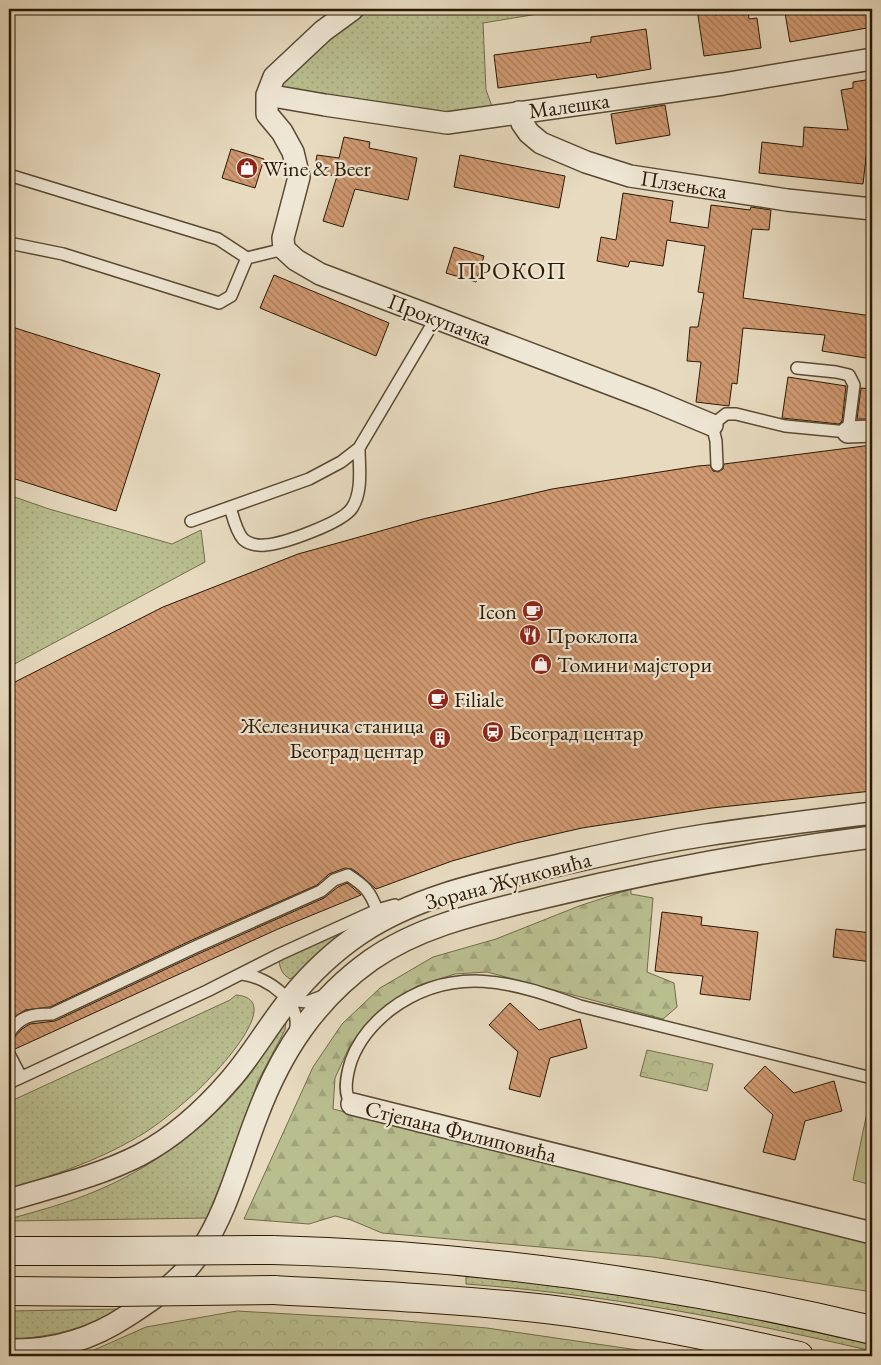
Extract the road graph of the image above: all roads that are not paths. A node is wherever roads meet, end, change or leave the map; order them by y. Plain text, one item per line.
1 (351, 10) edge
2 (872, 59) edge
3 (267, 95) junction
4 (519, 112) junction
5 (9, 176) edge
6 (872, 209) edge
7 (9, 242) edge
8 (284, 249) junction
9 (247, 258) junction
10 (436, 318) junction
11 (797, 368) dead end
12 (712, 425) junction
13 (872, 431) edge
14 (848, 432) junction
15 (359, 448) junction
16 (717, 465) dead end
17 (230, 507) junction
18 (191, 521) dead end
19 (872, 813) edge
20 (872, 837) edge
21 (428, 899) junction
22 (377, 910) junction
23 (270, 960) junction
24 (242, 974) junction
25 (270, 984) junction
26 (337, 988) junction
27 (289, 1000) junction
28 (9, 1033) edge
29 (291, 1046) junction
30 (9, 1054) edge
31 (21, 1077) junction
32 (872, 1078) edge
33 (9, 1083) edge
34 (352, 1104) joint
35 (9, 1200) edge
36 (872, 1233) edge
37 (9, 1251) edge
38 (422, 1257) junction
39 (9, 1291) edge
40 (418, 1298) junction
41 (870, 1327) edge
42 (9, 1350) edge
43 (798, 1356) edge

1 - 3 street
2 - 4 street, Малешка
3 - 4 street, Малешка
3 - 8 street
4 - 6 street, Плзењска
5 - 9 lane
7 - 9 lane
8 - 9 lane
8 - 10 street, Прокупачка
10 - 12 street, Прокупачка
10 - 15 lane
11 - 14 lane
12 - 14 lane
12 - 16 lane
13 - 14 street
15 - 17 lane
15 - 17 lane
17 - 18 lane
19 - 21 street, Зорана Жунковића
20 - 26 street, Зорана Жунковића
21 - 22 lane
21 - 27 street, Зорана Жунковића
22 - 23 lane
22 - 28 lane
23 - 24 lane
23 - 25 lane
24 - 25 lane
24 - 31 lane
25 - 27 lane
26 - 27 lane
26 - 29 street, Зорана Жунковића
27 - 29 lane
27 - 35 street, Зорана Жунковића
29 - 42 street, Зорана Жунковића
30 - 31 lane
31 - 33 lane
32 - 34 lane, Стјепана Филиповића
34 - 36 street, Стјепана Филиповића
37 - 38 main road, bridge
38 - 40 main road
38 - 41 main road
39 - 40 main road, bridge
40 - 43 main road

